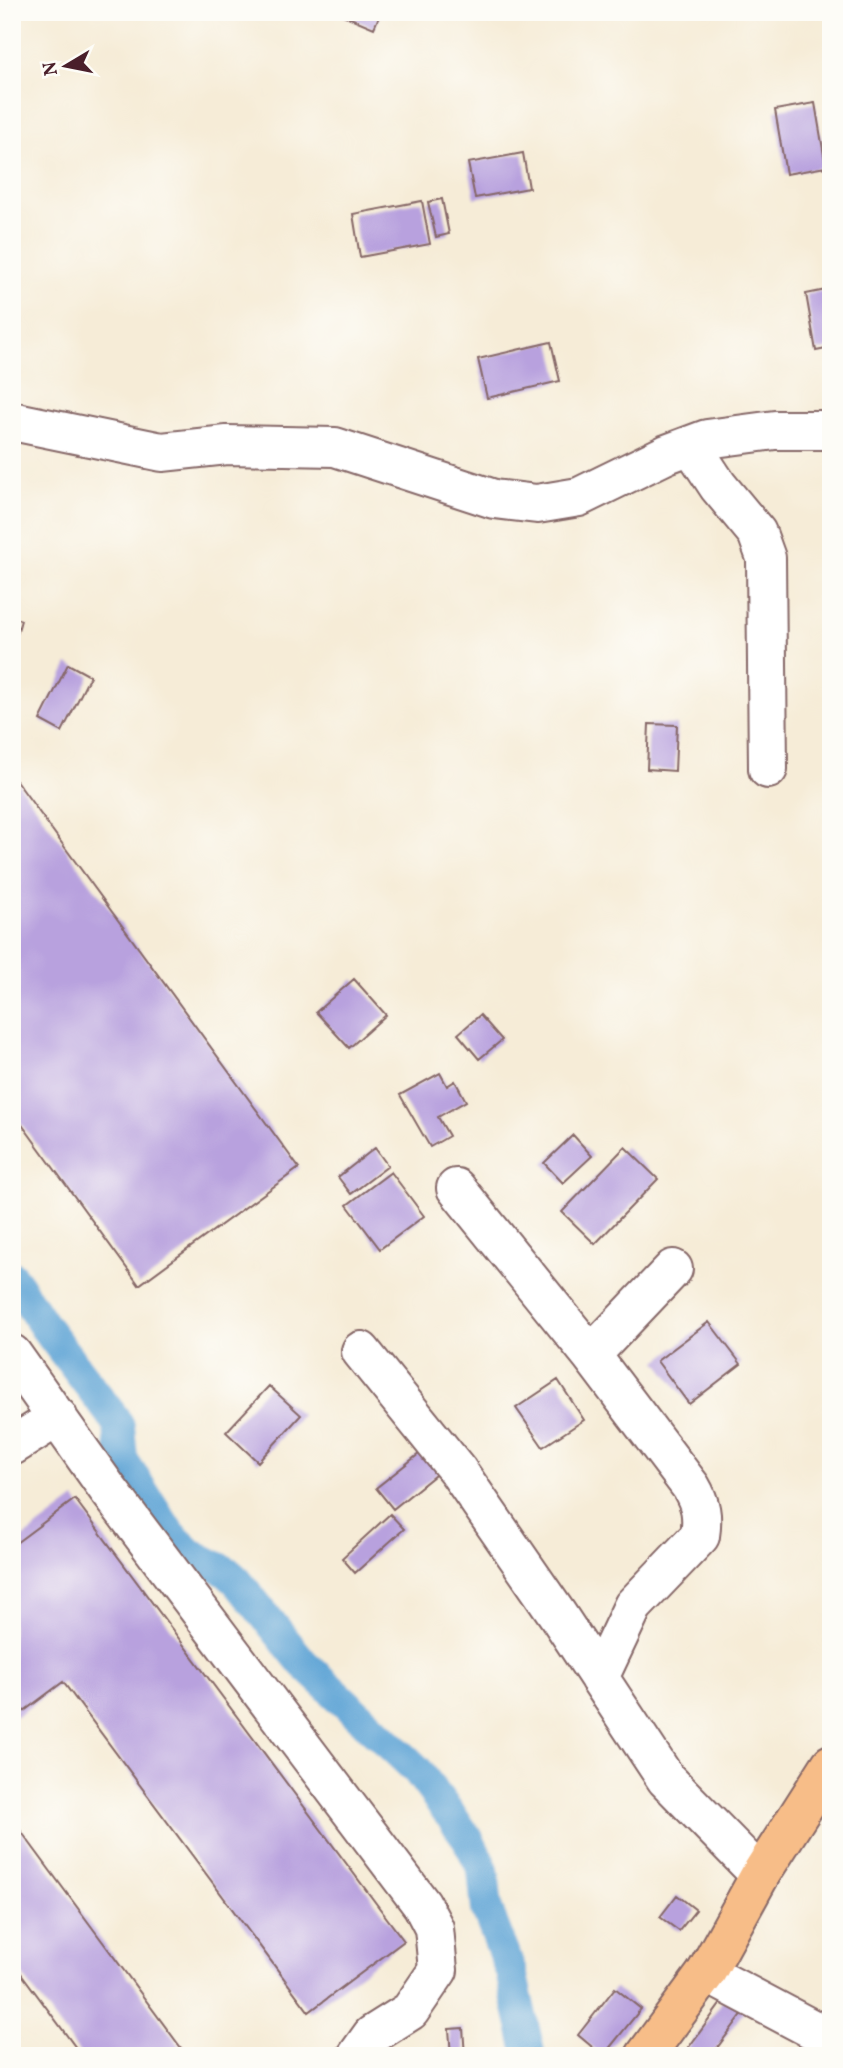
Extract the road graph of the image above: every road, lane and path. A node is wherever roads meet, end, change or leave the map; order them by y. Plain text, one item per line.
1 (12, 421) edge
2 (831, 430) edge
3 (691, 445) junction
4 (768, 769) dead end
5 (456, 1188) dead end
6 (673, 1269) dead end
7 (361, 1351) dead end
8 (12, 1354) edge
9 (591, 1355) junction
10 (58, 1417) junction
11 (12, 1446) edge
12 (599, 1678) junction
13 (831, 1764) edge
14 (760, 1875) junction
15 (706, 1973) junction
16 (831, 2039) edge
17 (357, 2056) edge
18 (645, 2056) edge

1 - 3 street
2 - 3 street
3 - 4 street
5 - 9 street
6 - 9 street
7 - 12 street
8 - 10 street
9 - 12 street
10 - 11 street
10 - 17 street
12 - 14 street
13 - 14 main road
14 - 15 main road
15 - 16 street
15 - 18 main road

